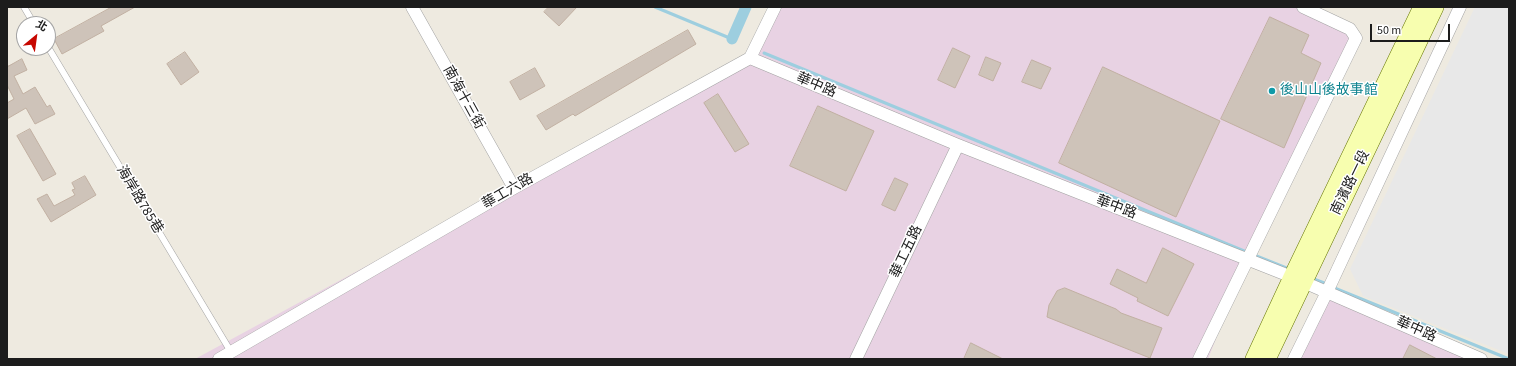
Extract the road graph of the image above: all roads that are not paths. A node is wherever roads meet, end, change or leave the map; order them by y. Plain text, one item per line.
1 (24, 7) edge
2 (412, 7) edge
3 (775, 7) edge
4 (1303, 7) edge
5 (1422, 7) edge
6 (1435, 7) edge
7 (1460, 7) edge
8 (29, 16) edge
9 (53, 56) edge
10 (750, 58) junction
11 (958, 145) junction
12 (514, 188) junction
13 (1247, 259) junction
14 (1297, 279) junction
15 (1327, 292) junction
16 (231, 352) junction
17 (219, 359) edge
18 (856, 359) edge
19 (1199, 359) edge
20 (1254, 359) edge
21 (1267, 359) edge
22 (1294, 359) edge
23 (1481, 359) edge

1 - 8 lane
2 - 12 street, 南海十三街
3 - 10 street
4 - 13 street
5 - 14 main road, 南濱路一段
6 - 14 main road, 南濱路一段
7 - 15 street
9 - 16 lane, 海岸路785巷
10 - 11 street, 華中路
10 - 12 street, 華工六路
11 - 13 street, 華中路
11 - 18 street, 華工五路
12 - 16 street, 華工六路
13 - 14 street, 華中路
13 - 19 street
14 - 15 street, 華中路
14 - 20 main road, 南濱路一段
14 - 21 main road, 南濱路一段
15 - 22 street
15 - 23 street, 華中路
16 - 17 street, 華工六路

